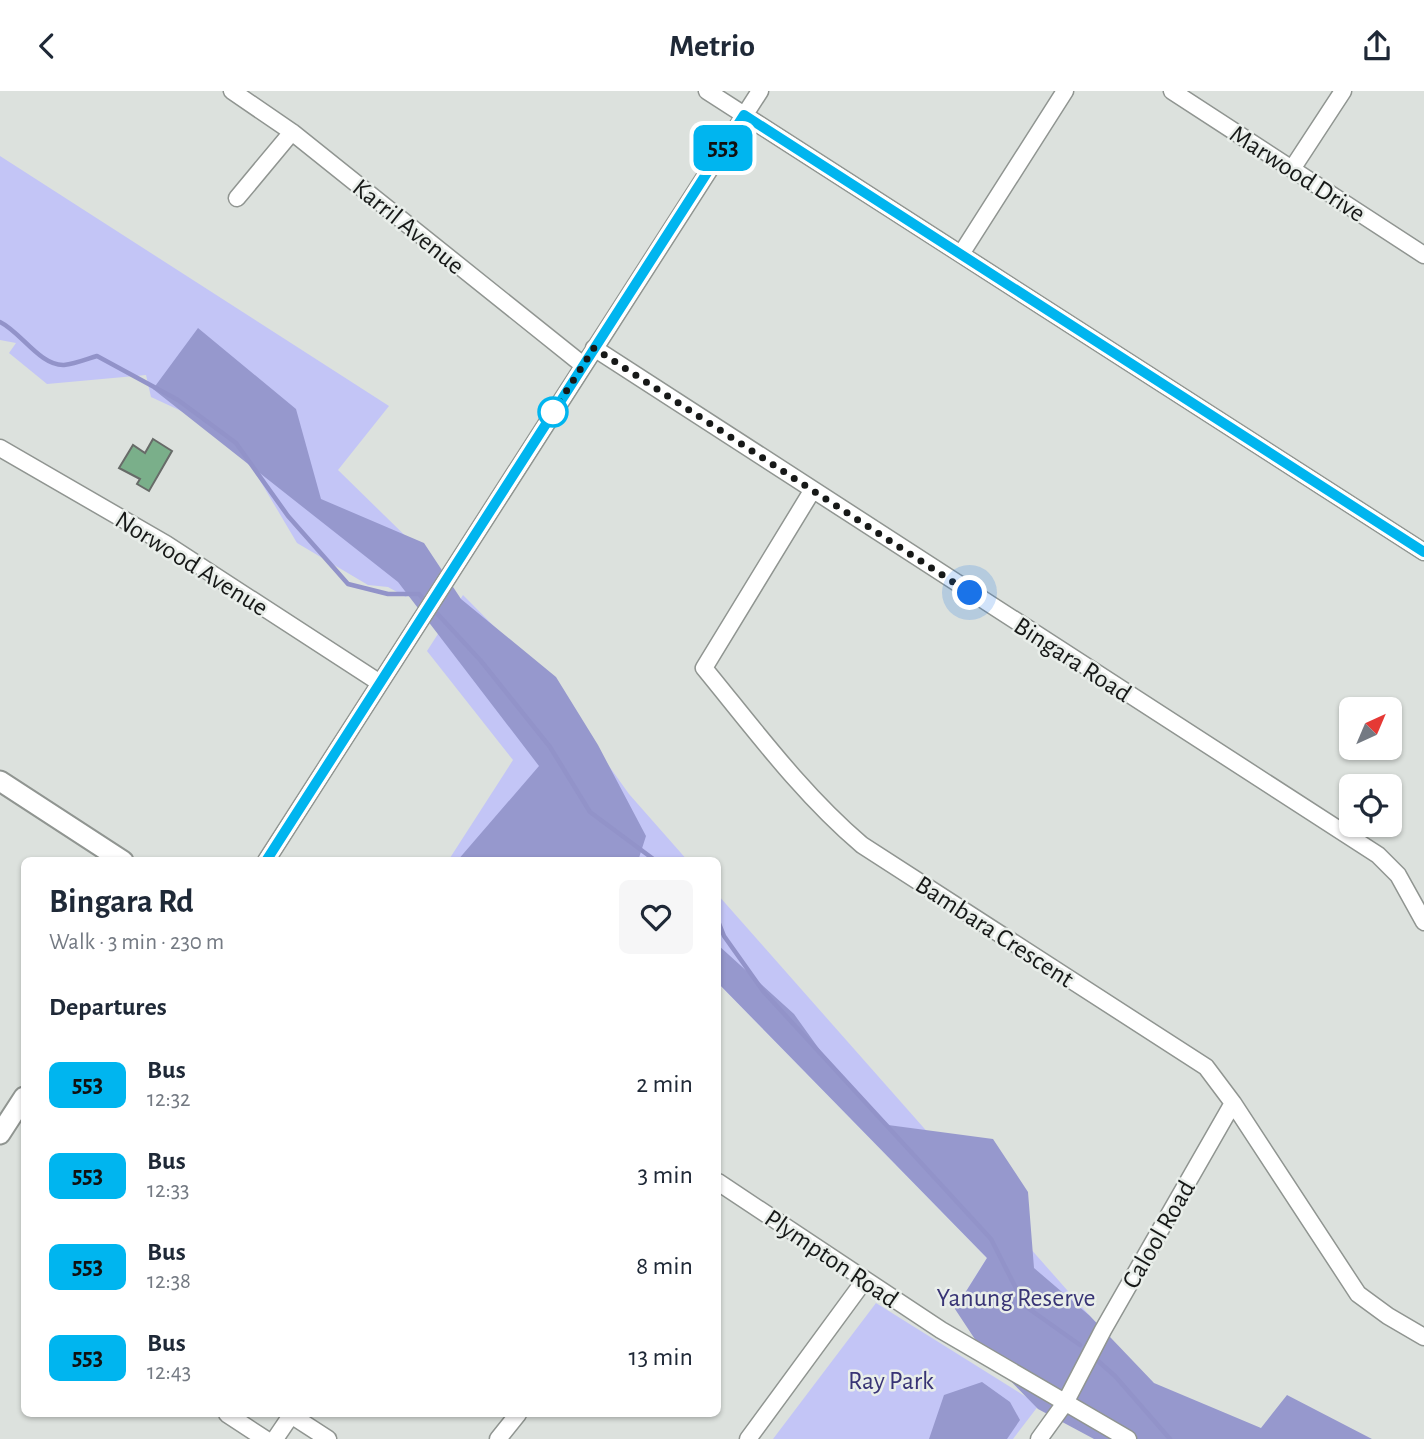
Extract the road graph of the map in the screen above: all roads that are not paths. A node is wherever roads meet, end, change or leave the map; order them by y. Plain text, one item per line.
1 (232, 91) edge
2 (707, 91) edge
3 (760, 91) edge
4 (1065, 91) edge
5 (1172, 91) edge
6 (1343, 91) edge
7 (744, 115) junction
8 (292, 132) junction
9 (1292, 169) junction
10 (237, 198) dead end
11 (961, 254) junction
12 (1424, 255) edge
13 (594, 348) junction
14 (583, 365) junction
15 (0, 448) edge
16 (812, 491) junction
17 (1424, 552) edge
18 (380, 683) junction
19 (0, 781) edge
20 (117, 857) edge
21 (269, 857) edge
22 (1424, 922) edge
23 (21, 1102) edge
24 (1233, 1103) junction
25 (0, 1134) edge
26 (721, 1184) edge
27 (864, 1281) junction
28 (1424, 1336) edge
29 (1065, 1403) junction
30 (232, 1417) edge
31 (290, 1417) edge
32 (296, 1417) edge
33 (515, 1417) edge
34 (265, 1439) edge
35 (275, 1439) edge
36 (328, 1439) edge
37 (498, 1439) edge
38 (748, 1439) edge
39 (1039, 1439) edge
40 (1128, 1439) edge

1 - 8 street, Karril Avenue
2 - 7 street
3 - 7 street
4 - 11 street
5 - 9 street, Marwood Drive
6 - 9 street
7 - 11 street
7 - 13 street
8 - 10 street
8 - 14 street, Karril Avenue
9 - 12 street, Marwood Drive
11 - 17 street
13 - 14 street
13 - 16 street, Bingara Road
14 - 18 street
15 - 18 street, Norwood Avenue
16 - 22 street, Bingara Road
16 - 24 street, Bambara Crescent
18 - 21 street
19 - 20 street
23 - 25 street
24 - 28 street, Bambara Crescent
24 - 29 street, Calool Road
26 - 27 street, Plympton Road
27 - 29 street, Plympton Road
27 - 38 street
29 - 39 street, Calool Road
29 - 40 street, Plympton Road
30 - 34 street
31 - 35 street
32 - 36 street
33 - 37 street

